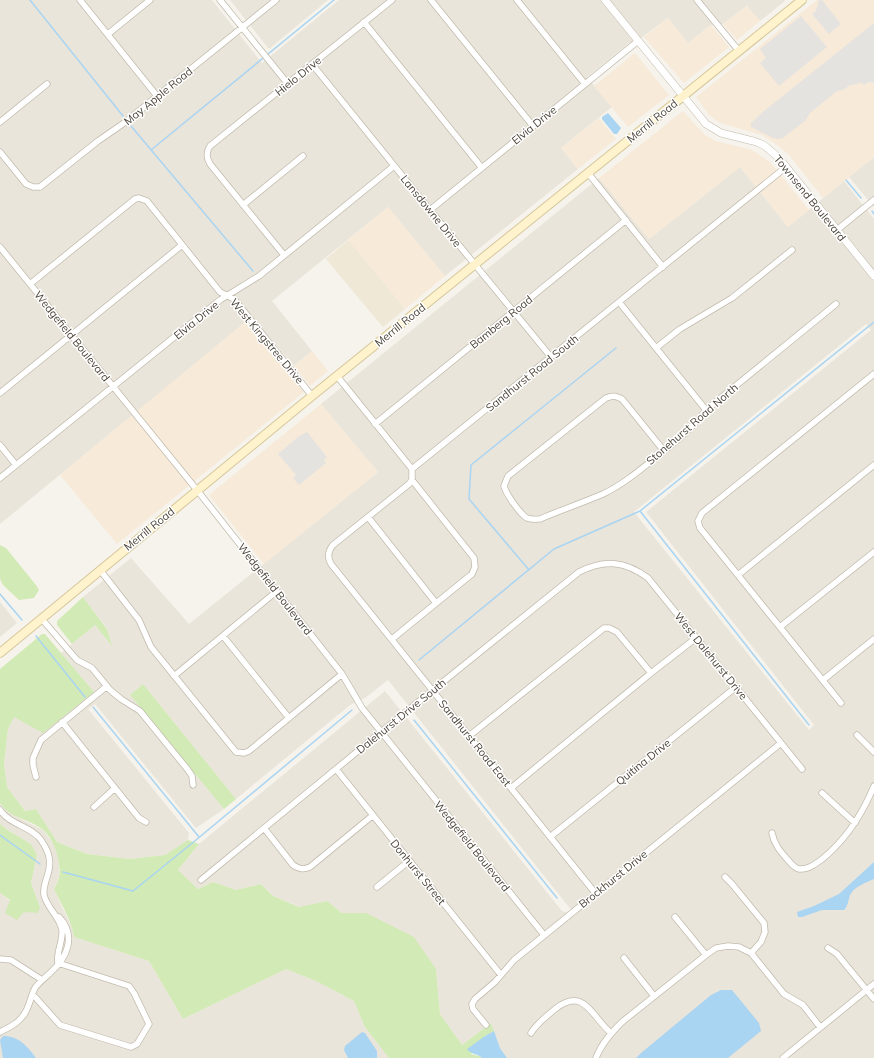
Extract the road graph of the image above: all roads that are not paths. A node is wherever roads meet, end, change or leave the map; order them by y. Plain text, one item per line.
1 (80, 0) edge
2 (150, 0) edge
3 (220, 0) edge
4 (276, 0) edge
5 (392, 0) edge
6 (431, 0) edge
7 (517, 0) edge
8 (605, 0) edge
9 (698, 0) edge
10 (802, 0) edge
11 (793, 3) edge
12 (364, 22) junction
13 (242, 28) junction
14 (108, 34) junction
15 (638, 41) junction
16 (739, 51) junction
17 (312, 64) junction
18 (47, 84) dead end
19 (288, 84) junction
20 (585, 84) junction
21 (157, 96) junction
22 (682, 97) junction
23 (0, 122) edge
24 (533, 126) junction
25 (0, 152) edge
26 (303, 156) dead end
27 (394, 166) junction
28 (786, 167) junction
29 (482, 168) junction
30 (588, 173) junction
31 (874, 200) edge
32 (243, 205) junction
33 (430, 210) junction
34 (626, 220) junction
35 (837, 230) junction
36 (182, 245) junction
37 (0, 247) edge
38 (792, 250) dead end
39 (284, 255) junction
40 (475, 264) junction
41 (663, 267) junction
42 (874, 276) edge
43 (30, 284) junction
44 (227, 295) junction
45 (619, 302) junction
46 (836, 304) dead end
47 (514, 311) junction
48 (71, 335) junction
49 (656, 348) junction
50 (551, 357) junction
51 (874, 374) edge
52 (337, 376) junction
53 (113, 386) junction
54 (0, 393) edge
55 (312, 396) junction
56 (706, 410) junction
57 (375, 424) junction
58 (0, 445) edge
59 (664, 451) junction
60 (16, 465) junction
61 (874, 465) edge
62 (412, 469) junction
63 (0, 478) edge
64 (412, 480) junction
65 (197, 490) junction
66 (368, 517) junction
67 (874, 552) edge
68 (606, 563) joint
69 (100, 570) junction
70 (738, 575) junction
71 (277, 591) junction
72 (436, 604) junction
73 (42, 618) junction
74 (780, 627) junction
75 (223, 636) junction
76 (696, 638) junction
77 (874, 639) edge
78 (392, 640) junction
79 (0, 653) edge
80 (651, 673) junction
81 (342, 674) junction
82 (174, 676) junction
83 (823, 680) junction
84 (107, 686) junction
85 (736, 687) junction
86 (432, 690) junction
87 (841, 703) dead end
88 (289, 718) junction
89 (62, 722) junction
90 (381, 732) junction
91 (857, 735) dead end
92 (470, 736) junction
93 (781, 743) junction
94 (874, 752) edge
95 (336, 769) junction
96 (802, 769) dead end
97 (36, 777) dead end
98 (193, 785) dead end
99 (874, 786) edge
100 (115, 788) junction
101 (510, 788) junction
102 (822, 793) dead end
103 (94, 806) dead end
104 (0, 810) edge
105 (372, 816) junction
106 (146, 822) dead end
107 (855, 823) junction
108 (264, 828) junction
109 (772, 833) dead end
110 (550, 837) junction
111 (409, 861) junction
112 (725, 877) dead end
113 (201, 880) dead end
114 (377, 886) dead end
115 (596, 894) junction
116 (675, 917) dead end
117 (544, 935) junction
118 (828, 948) dead end
119 (751, 953) junction
120 (706, 955) junction
121 (624, 958) dead end
122 (0, 959) edge
123 (58, 963) junction
124 (501, 975) junction
125 (42, 980) junction
126 (874, 984) edge
127 (866, 990) junction
128 (32, 995) junction
129 (654, 996) junction
130 (874, 999) edge
131 (486, 1025) dead end
132 (820, 1027) junction
133 (0, 1032) edge
134 (531, 1033) dead end
135 (611, 1033) junction
136 (596, 1058) edge
137 (783, 1058) edge

1 - 14 street
2 - 14 street
3 - 13 street
4 - 13 street, May Apple Road
5 - 12 street, Hielo Drive
6 - 24 street
7 - 20 street
8 - 15 street, Townsend Boulevard
9 - 16 street
10 - 11 main road, Merrill Road
11 - 16 main road, Merrill Road
12 - 17 street, Hielo Drive
12 - 29 street
13 - 19 street
13 - 21 street, May Apple Road
14 - 21 street
15 - 20 street, Elvia Drive
15 - 22 street, Townsend Boulevard
16 - 22 main road, Merrill Road
17 - 19 street, Hielo Drive
17 - 27 street, Lansdowne Drive
18 - 23 street
19 - 32 street, Hielo Drive
20 - 24 street, Elvia Drive
21 - 25 street, May Apple Road
22 - 28 street, Townsend Boulevard
22 - 30 main road, Merrill Road
24 - 29 street, Elvia Drive
26 - 32 street
27 - 33 street, Lansdowne Drive
27 - 39 street, Elvia Drive
28 - 35 street, Townsend Boulevard
28 - 41 street, Sandhurst Road South
29 - 33 street, Elvia Drive
30 - 34 street
30 - 40 main road, Merrill Road
31 - 35 street
32 - 39 street
33 - 40 street, Lansdowne Drive
34 - 41 street
34 - 47 street, Bamberg Road
35 - 42 street, Townsend Boulevard
36 - 43 street, West Kingstree Drive
36 - 44 street, West Kingstree Drive
36 - 48 street
37 - 43 street, Wedgefield Boulevard
38 - 49 street
39 - 44 street, Elvia Drive
40 - 47 street, Lansdowne Drive
40 - 52 main road, Merrill Road
41 - 45 street, Sandhurst Road South
43 - 48 street, Wedgefield Boulevard
44 - 53 street, Elvia Drive
44 - 55 street, West Kingstree Drive
45 - 49 street
45 - 50 street, Sandhurst Road South
46 - 56 street, Stonehurst Road North
47 - 50 street, Lansdowne Drive
47 - 57 street, Bamberg Road
48 - 53 street, Wedgefield Boulevard
48 - 54 street
49 - 56 street
50 - 62 street, Sandhurst Road South
51 - 70 street
52 - 55 main road, Merrill Road
52 - 57 street
53 - 60 street, Elvia Drive
53 - 65 street, Wedgefield Boulevard
55 - 65 main road, Merrill Road
56 - 59 street, Stonehurst Road North
57 - 62 street
58 - 60 street
59 - 59 street, Stonehurst Road North
60 - 63 street, Elvia Drive
61 - 70 street
62 - 64 street
64 - 66 street
64 - 72 street
65 - 69 main road, Merrill Road
65 - 71 street, Wedgefield Boulevard
66 - 72 street
66 - 78 street, Sandhurst Road East
67 - 74 street
68 - 76 street, West Dalehurst Drive
68 - 86 street, Dalehurst Drive South
69 - 73 main road, Merrill Road
69 - 82 street
70 - 74 street
71 - 75 street
71 - 81 street, Wedgefield Boulevard
72 - 78 street
73 - 79 main road, Merrill Road
73 - 84 street
74 - 83 street
75 - 82 street
75 - 88 street
76 - 80 street
76 - 85 street, West Dalehurst Drive
77 - 83 street
78 - 86 street, Sandhurst Road East
80 - 92 street
80 - 101 street
81 - 88 street
81 - 90 street, Wedgefield Boulevard
82 - 88 street
83 - 87 street
84 - 89 street
84 - 98 street
85 - 93 street, West Dalehurst Drive
85 - 110 street, Quitina Drive
86 - 90 street, Dalehurst Drive South
86 - 92 street, Sandhurst Road East
89 - 97 street
89 - 100 street
90 - 95 street, Dalehurst Drive South
90 - 117 street, Wedgefield Boulevard
91 - 94 street
92 - 101 street, Sandhurst Road East
93 - 96 street, West Dalehurst Drive
93 - 115 street, Brockhurst Drive
95 - 105 street, Donhurst Street
95 - 108 street, Dalehurst Drive South
99 - 107 street
100 - 103 street
100 - 106 street
101 - 110 street, Sandhurst Road East
102 - 107 street
104 - 123 street
105 - 108 street
105 - 111 street, Donhurst Street
107 - 109 street
108 - 113 street, Dalehurst Drive South
110 - 115 street, Sandhurst Road East
111 - 114 street
111 - 124 street, Donhurst Street
112 - 119 street
115 - 117 street, Brockhurst Drive
116 - 120 street
117 - 124 street, Brockhurst Drive
118 - 127 street
119 - 120 street
119 - 132 street
120 - 129 street
121 - 129 street
122 - 125 street
123 - 125 street
123 - 128 street
124 - 131 street, Brockhurst Drive
125 - 128 street
126 - 127 street
127 - 130 street
127 - 132 street
128 - 133 street
129 - 135 street
132 - 137 street
134 - 135 street
135 - 136 street

